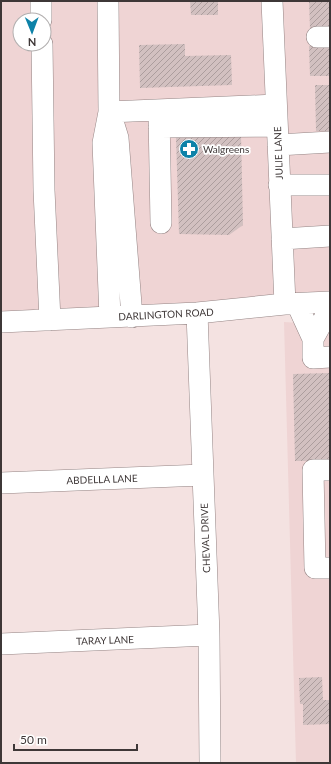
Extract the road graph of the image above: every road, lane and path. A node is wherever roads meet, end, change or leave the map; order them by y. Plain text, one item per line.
1 (41, 1) edge
2 (108, 1) edge
3 (272, 1) edge
4 (41, 12) edge
5 (42, 52) edge
6 (276, 105) junction
7 (109, 112) junction
8 (159, 119) junction
9 (277, 135) junction
10 (330, 142) edge
11 (279, 185) junction
12 (330, 185) edge
13 (161, 223) dead end
14 (330, 236) edge
15 (282, 239) junction
16 (330, 302) edge
17 (291, 304) junction
18 (330, 308) edge
19 (197, 313) junction
20 (110, 317) junction
21 (132, 317) junction
22 (50, 320) junction
23 (1, 322) edge
24 (313, 340) junction
25 (330, 358) edge
26 (330, 470) edge
27 (203, 475) junction
28 (1, 483) edge
29 (330, 568) edge
30 (209, 635) junction
31 (1, 644) edge
32 (210, 763) edge

1 - 4 street
2 - 7 street
3 - 6 street, JULIE LANE
5 - 22 street
6 - 8 street
6 - 9 street, JULIE LANE
7 - 8 street
7 - 20 street
7 - 21 street
8 - 9 street
8 - 13 street
9 - 10 street
9 - 11 street, JULIE LANE
11 - 12 street
11 - 15 street, JULIE LANE
14 - 15 street
15 - 17 street, JULIE LANE
16 - 17 street, DARLINGTON ROAD
17 - 19 street, DARLINGTON ROAD
17 - 24 street, JULIE LANE
18 - 24 street
19 - 21 street, DARLINGTON ROAD
19 - 27 street, CHEVAL DRIVE
20 - 21 street, DARLINGTON ROAD
20 - 22 street, DARLINGTON ROAD
22 - 23 street, DARLINGTON ROAD
24 - 25 street, JULIE LANE
26 - 29 street
27 - 28 street, ABDELLA LANE
27 - 30 street, CHEVAL DRIVE
30 - 31 street, TARAY LANE
30 - 32 street, CHEVAL DRIVE

